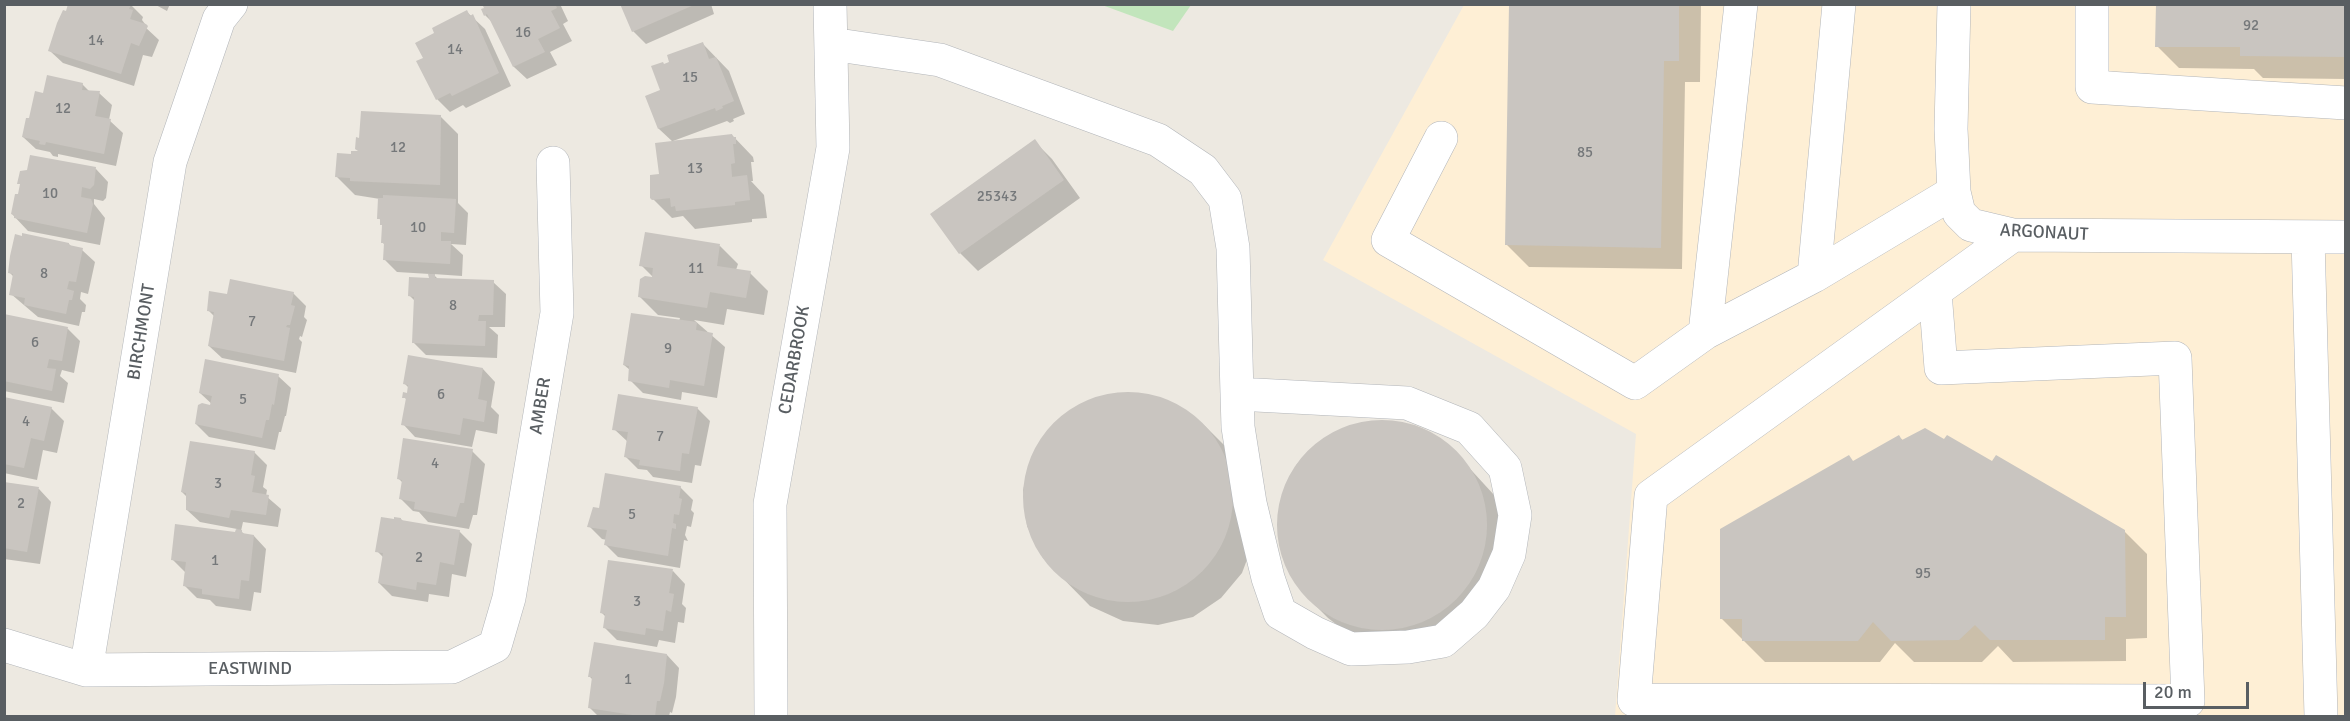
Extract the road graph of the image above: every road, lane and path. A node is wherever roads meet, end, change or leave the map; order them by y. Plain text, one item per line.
1 (231, 4) edge
2 (831, 4) edge
3 (1741, 4) edge
4 (1839, 4) edge
5 (1954, 4) edge
6 (2092, 4) edge
7 (831, 44) junction
8 (2346, 103) edge
9 (1441, 138) dead end
10 (553, 163) dead end
11 (1954, 192) junction
12 (2013, 235) junction
13 (2346, 237) edge
14 (2308, 238) junction
15 (1814, 276) junction
16 (1935, 292) junction
17 (1705, 333) junction
18 (1237, 394) junction
19 (4, 645) edge
20 (495, 646) joint
21 (86, 670) junction
22 (771, 717) edge
23 (2321, 717) edge

1 - 21 street, BIRCHMONT
2 - 7 street, CEDARBROOK
3 - 17 street
4 - 15 street
5 - 11 street, ARGONAUT
6 - 8 street
7 - 18 street
7 - 22 street, CEDARBROOK
9 - 17 street
10 - 20 street, AMBER
11 - 12 street, ARGONAUT
11 - 15 street
12 - 14 street, ARGONAUT
12 - 16 street
13 - 14 street, ARGONAUT
14 - 23 street
15 - 17 street
16 - 16 street
18 - 18 street
19 - 21 street, EASTWIND
20 - 21 street, EASTWIND

